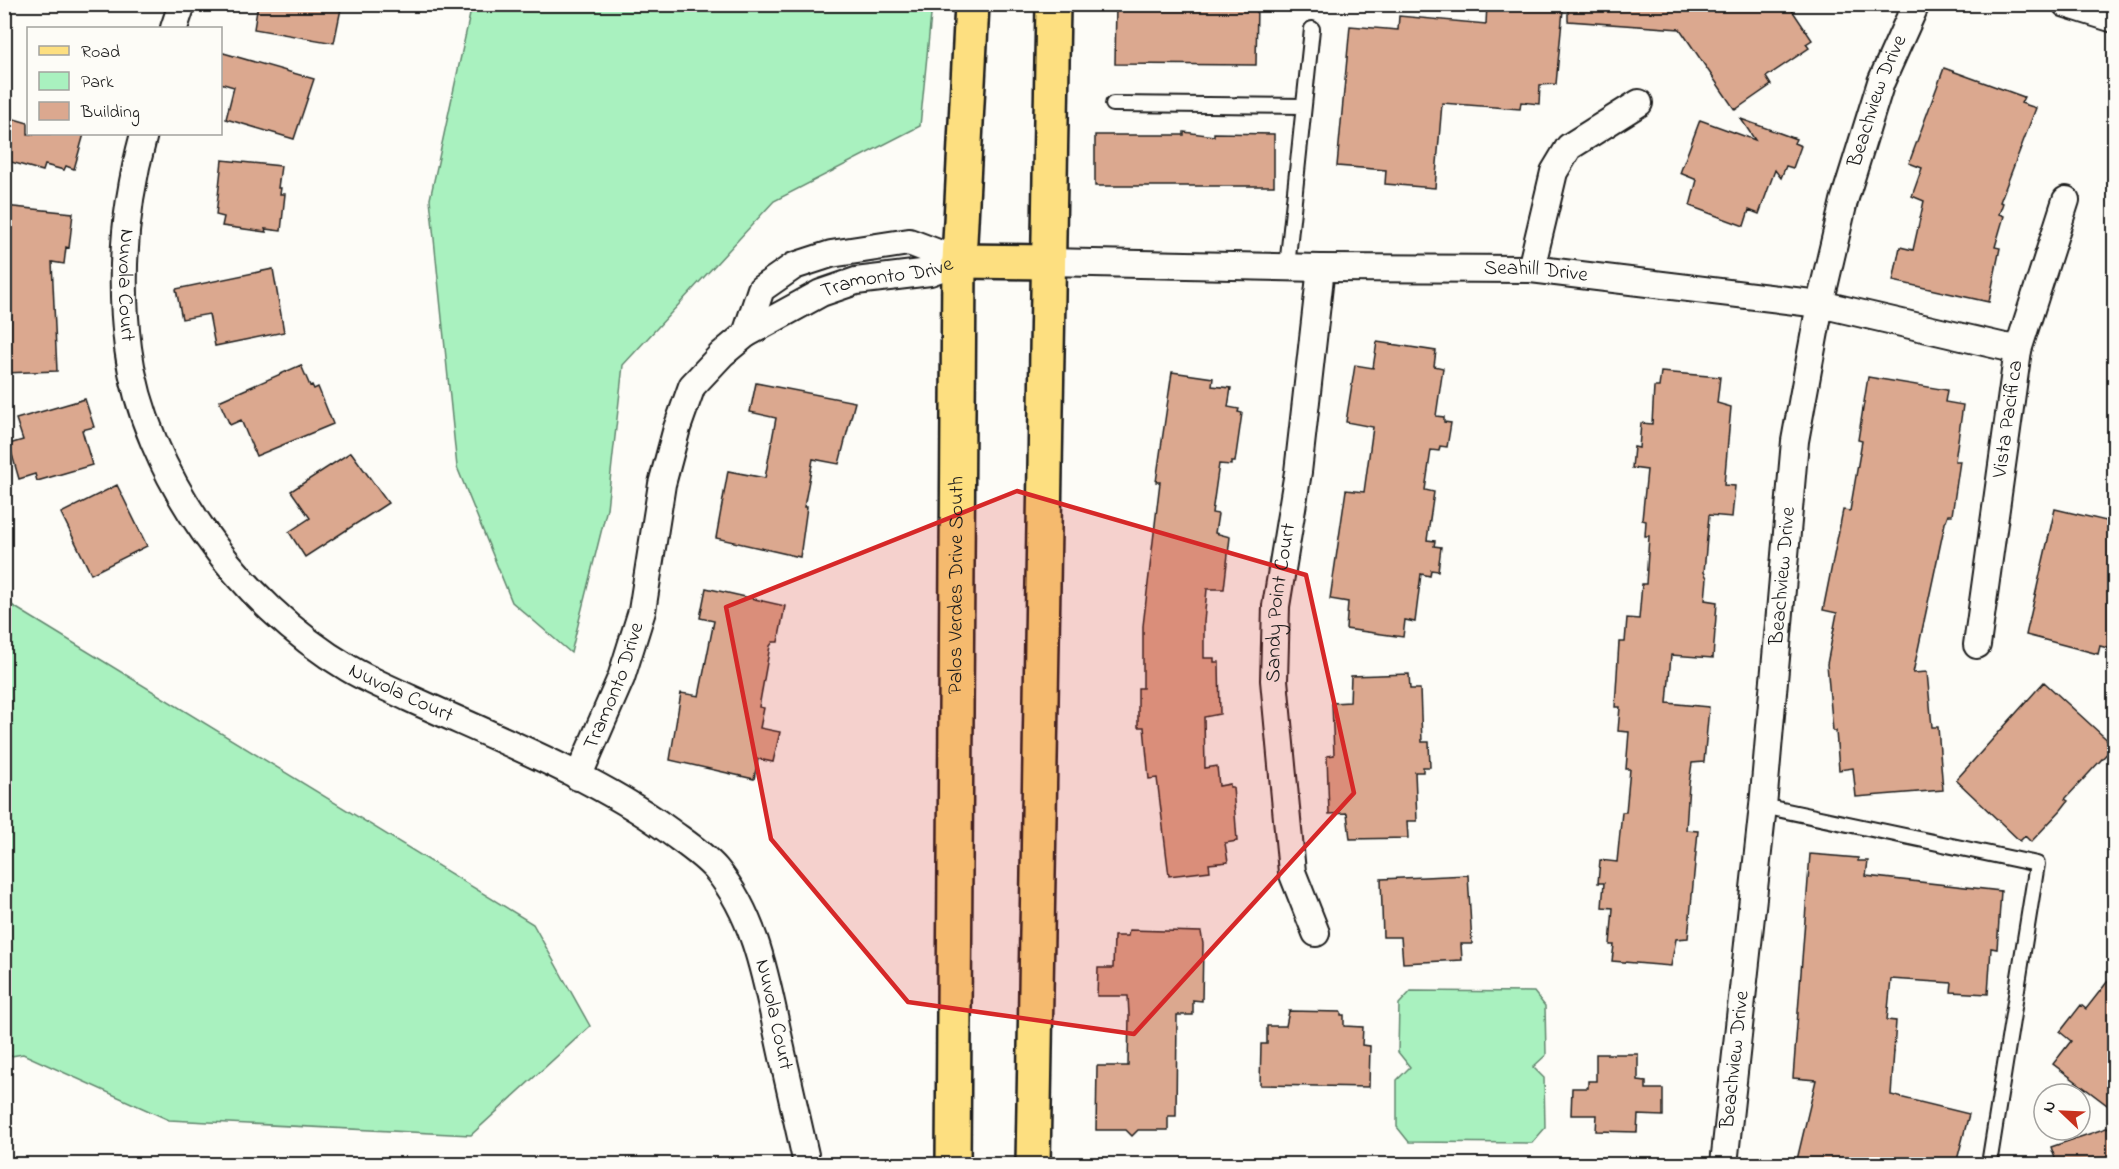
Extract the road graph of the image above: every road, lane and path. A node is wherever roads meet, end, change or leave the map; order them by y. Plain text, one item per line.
1 (182, 4) edge
2 (972, 4) edge
3 (1053, 4) edge
4 (1916, 4) edge
5 (2066, 4) edge
6 (2115, 19) edge
7 (174, 27) edge
8 (1312, 30) dead end
9 (1113, 104) dead end
10 (1639, 104) dead end
11 (1304, 106) junction
12 (144, 135) edge
13 (2066, 200) dead end
14 (959, 261) junction
15 (1047, 262) junction
16 (1287, 267) junction
17 (1321, 268) junction
18 (1531, 269) junction
19 (1820, 304) junction
20 (746, 334) junction
21 (2018, 350) junction
22 (1977, 645) dead end
23 (578, 777) junction
24 (1763, 806) junction
25 (1317, 933) dead end
26 (807, 1164) edge
27 (953, 1164) edge
28 (1033, 1164) edge
29 (1724, 1164) edge
30 (1989, 1164) edge

1 - 7 street
2 - 14 main road, Palos Verdes Drive South
3 - 15 main road
4 - 19 street, Beachview Drive
5 - 6 street
8 - 11 lane
9 - 11 lane
10 - 18 street
11 - 16 lane
12 - 23 street, Nuvola Court
13 - 21 street, Vista Pacifica
14 - 15 main road
14 - 20 street, Tramonto Drive
14 - 20 street, Tramonto Drive
14 - 27 main road, Palos Verdes Drive South
15 - 16 street, Seahill Drive
15 - 28 main road
16 - 17 street, Seahill Drive
17 - 18 street, Seahill Drive
17 - 25 street, Sandy Point Court
18 - 19 street, Seahill Drive
19 - 21 street, Seahill Drive
19 - 24 street, Beachview Drive
20 - 23 street, Tramonto Drive
21 - 22 street, Vista Pacifica
23 - 26 street, Nuvola Court
24 - 29 street, Beachview Drive
24 - 30 lane

